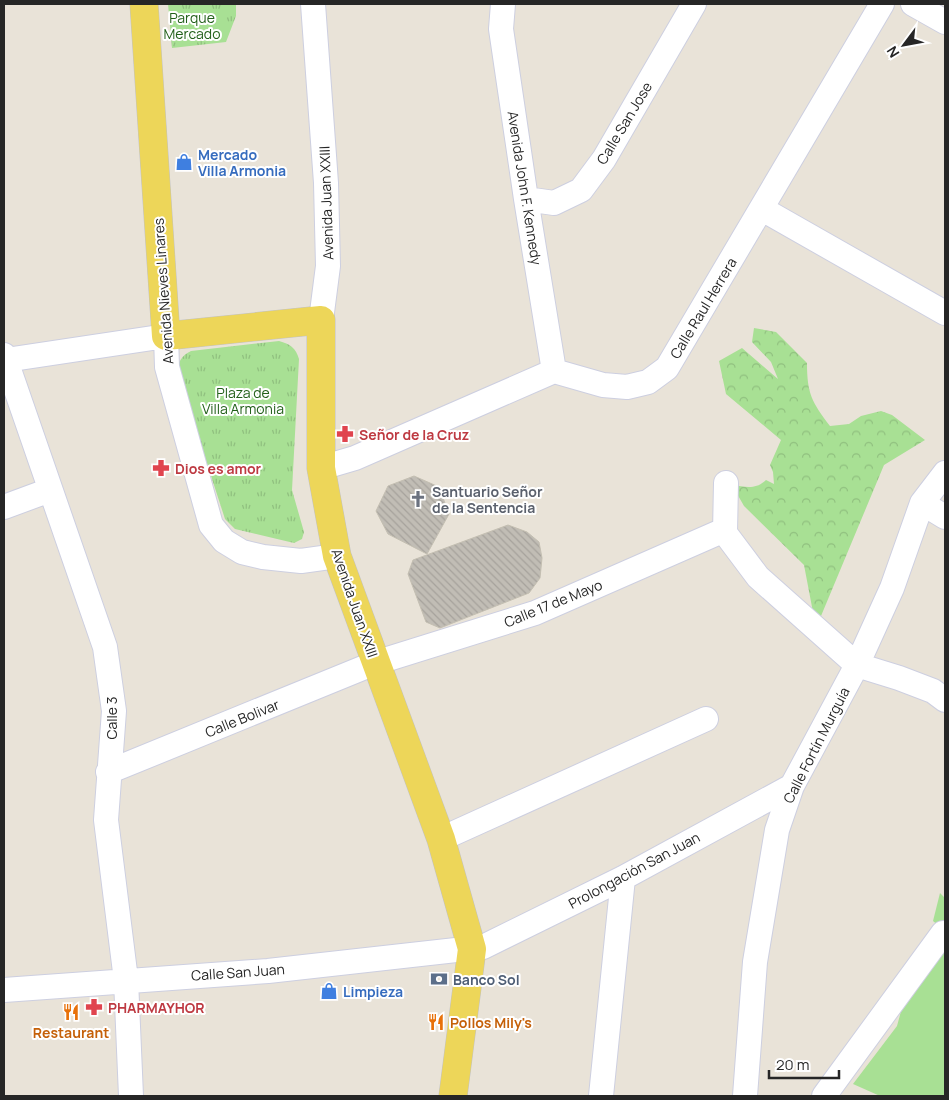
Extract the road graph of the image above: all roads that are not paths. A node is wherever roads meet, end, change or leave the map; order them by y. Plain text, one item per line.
1 (144, 4) edge
2 (313, 4) edge
3 (503, 4) edge
4 (694, 4) edge
5 (882, 4) edge
6 (913, 4) edge
7 (945, 22) edge
8 (526, 198) junction
9 (762, 209) junction
10 (945, 313) edge
11 (321, 320) junction
12 (166, 336) junction
13 (5, 357) edge
14 (554, 371) junction
15 (321, 468) junction
16 (945, 473) edge
17 (726, 483) dead end
18 (50, 490) junction
19 (922, 503) junction
20 (4, 507) edge
21 (945, 517) edge
22 (725, 533) junction
23 (337, 556) junction
24 (375, 663) junction
25 (857, 665) junction
26 (945, 700) edge
27 (706, 719) dead end
28 (108, 772) junction
29 (792, 786) junction
30 (441, 840) junction
31 (622, 878) junction
32 (943, 933) dead end
33 (472, 948) junction
34 (126, 980) junction
35 (4, 990) edge
36 (131, 1096) edge
37 (453, 1096) edge
38 (601, 1096) edge
39 (745, 1096) edge
40 (824, 1096) edge

1 - 12 main road, Avenida Nieves Linares
2 - 11 street, Avenida Juan XXIII
3 - 8 street, Avenida John F. Kennedy
4 - 8 street, Calle San Jose
5 - 9 street, Calle Raul Herrera
6 - 7 street
8 - 14 street, Avenida John F. Kennedy
9 - 10 street
9 - 14 street, Calle Raul Herrera
11 - 12 main road
11 - 15 main road, Avenida Juan XXIII
12 - 13 street
12 - 23 street, Avenida Nieves Linares
13 - 18 street, Calle 3
14 - 15 street
15 - 23 main road, Avenida Juan XXIII
16 - 19 street, Calle Fortín Murguía
17 - 22 street
18 - 20 street
18 - 28 street, Calle 3
19 - 21 street
19 - 25 street, Calle Fortín Murguía
22 - 24 street, Calle 17 de Mayo
22 - 25 street
23 - 24 main road, Avenida Juan XXIII
24 - 28 street, Calle Bolivar
24 - 30 main road, Avenida Juan XXIII
25 - 26 street
25 - 29 street, Calle Fortín Murguía
27 - 30 street
28 - 34 street, Calle 3
29 - 31 street, Prolongación San Juan
29 - 39 street, Calle Fortín Murguía
30 - 33 main road, Avenida Juan XXIII
31 - 33 street, Prolongación San Juan
31 - 38 street
32 - 40 street
33 - 34 street, Calle San Juan
33 - 37 main road, Avenida Juan XXIII
34 - 35 street, Calle San Juan
34 - 36 street, Calle 3

